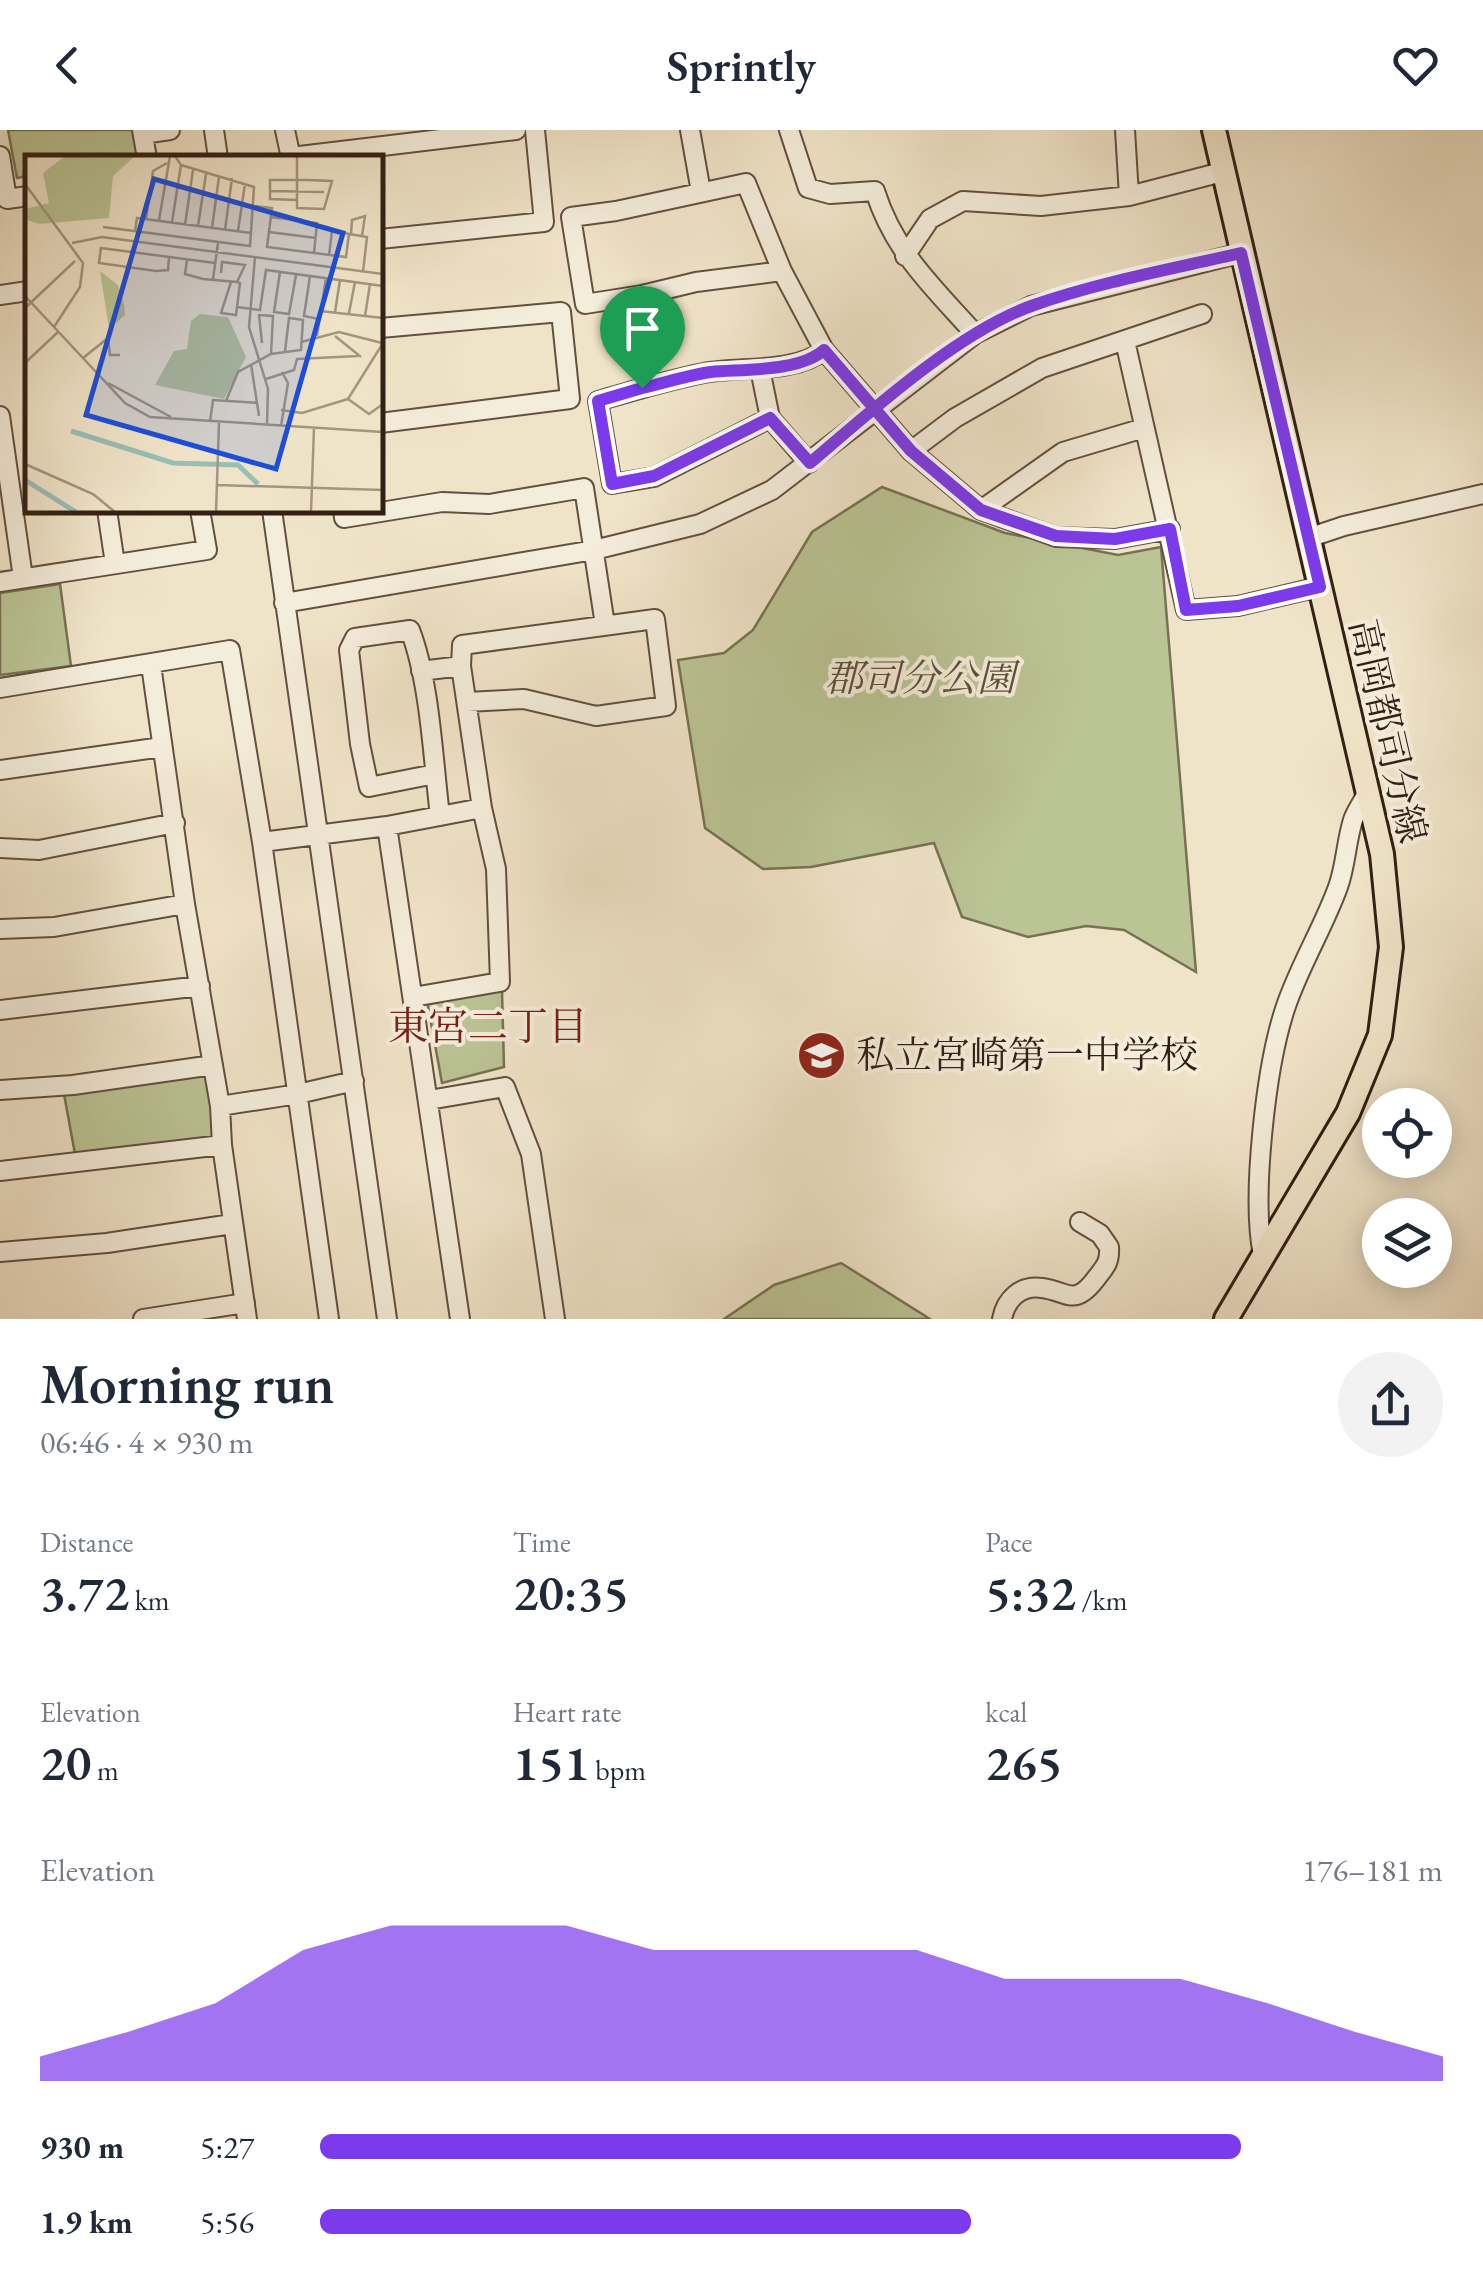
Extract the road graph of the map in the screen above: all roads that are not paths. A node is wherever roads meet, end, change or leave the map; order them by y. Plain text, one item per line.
1 (170, 130) edge
2 (214, 130) edge
3 (285, 130) edge
4 (516, 130) edge
5 (535, 130) edge
6 (690, 130) edge
7 (789, 130) edge
8 (1125, 130) edge
9 (1214, 130) edge
10 (143, 132) edge
11 (486, 133) edge
12 (218, 155) edge
13 (291, 155) edge
14 (307, 155) edge
15 (0, 156) edge
16 (1222, 172) junction
17 (701, 192) junction
18 (25, 196) edge
19 (1129, 196) junction
20 (382, 238) edge
21 (1241, 253) junction
22 (906, 256) junction
23 (782, 272) junction
24 (25, 291) edge
25 (0, 295) edge
26 (1202, 314) dead end
27 (382, 328) edge
28 (976, 334) junction
29 (1125, 341) junction
30 (824, 350) junction
31 (760, 369) junction
32 (876, 408) junction
33 (0, 416) edge
34 (770, 418) junction
35 (382, 422) edge
36 (1144, 428) junction
37 (911, 451) junction
38 (810, 463) junction
39 (1483, 494) edge
40 (981, 510) junction
41 (108, 512) edge
42 (200, 512) edge
43 (272, 512) edge
44 (343, 512) edge
45 (381, 512) edge
46 (382, 512) edge
47 (1170, 529) junction
48 (1308, 538) junction
49 (594, 550) junction
50 (115, 564) junction
51 (23, 578) junction
52 (0, 582) edge
53 (1320, 587) junction
54 (284, 603) junction
55 (605, 625) junction
56 (150, 665) junction
57 (460, 666) junction
58 (421, 671) junction
59 (0, 688) edge
60 (467, 702) junction
61 (162, 748) junction
62 (0, 770) edge
63 (435, 774) junction
64 (1367, 793) junction
65 (482, 808) junction
66 (440, 816) junction
67 (175, 822) junction
68 (387, 826) junction
69 (319, 834) junction
70 (262, 842) junction
71 (0, 848) edge
72 (185, 904) junction
73 (0, 929) edge
74 (200, 986) junction
75 (413, 996) junction
76 (0, 1010) edge
77 (213, 1065) junction
78 (354, 1081) junction
79 (0, 1090) edge
80 (298, 1094) junction
81 (429, 1100) junction
82 (220, 1106) junction
83 (222, 1146) junction
84 (0, 1171) edge
85 (1080, 1222) dead end
86 (232, 1224) junction
87 (0, 1252) edge
88 (1263, 1256) junction
89 (246, 1311) edge
90 (143, 1319) edge
91 (329, 1319) edge
92 (387, 1319) edge
93 (460, 1319) edge
94 (555, 1319) edge
95 (1002, 1319) edge
96 (1226, 1319) edge

1 - 10 street
2 - 12 street
3 - 13 street
4 - 11 street
5 - 20 street
6 - 17 street
7 - 22 street
8 - 19 street
9 - 16 main road, 高岡都司分線
11 - 14 street
15 - 18 street
16 - 19 street
16 - 21 main road, 高岡都司分線
17 - 23 street
17 - 23 street
19 - 22 street
21 - 28 street
21 - 48 main road, 高岡都司分線
22 - 28 street
23 - 30 street
24 - 25 street
26 - 29 street
27 - 35 street
28 - 32 street
29 - 36 street
29 - 37 street
30 - 31 street
30 - 32 street
31 - 34 street
31 - 34 street
32 - 37 street
32 - 38 street
33 - 51 street
34 - 38 street
36 - 40 street
36 - 47 street
37 - 40 street
38 - 49 street
39 - 48 street
40 - 47 street
41 - 50 street
42 - 50 street
43 - 54 street
44 - 45 street
46 - 49 street
47 - 53 street
48 - 53 main road, 高岡都司分線
49 - 54 street
49 - 55 street
50 - 51 street
51 - 52 street
53 - 64 main road, 高岡都司分線
54 - 69 street
55 - 57 street
55 - 60 street
56 - 59 street
56 - 61 street
56 - 70 street
57 - 58 street
57 - 60 street
58 - 63 street
58 - 63 street
60 - 65 street
61 - 62 street
61 - 67 street
63 - 66 street
64 - 88 street
64 - 88 main road, 高岡都司分線
65 - 66 street
65 - 75 street
66 - 68 street
67 - 71 street
67 - 72 street
68 - 69 street
68 - 75 street
69 - 70 street
69 - 78 street
70 - 80 street
72 - 73 street
72 - 74 street
74 - 76 street
74 - 77 street
75 - 81 street
77 - 79 street
77 - 82 street
78 - 80 street
78 - 92 street
80 - 82 street
80 - 91 street
81 - 93 street
81 - 94 street
82 - 83 street
83 - 84 street
83 - 86 street
85 - 95 street
86 - 87 street
86 - 89 street
88 - 96 main road, 高岡都司分線
89 - 90 street

